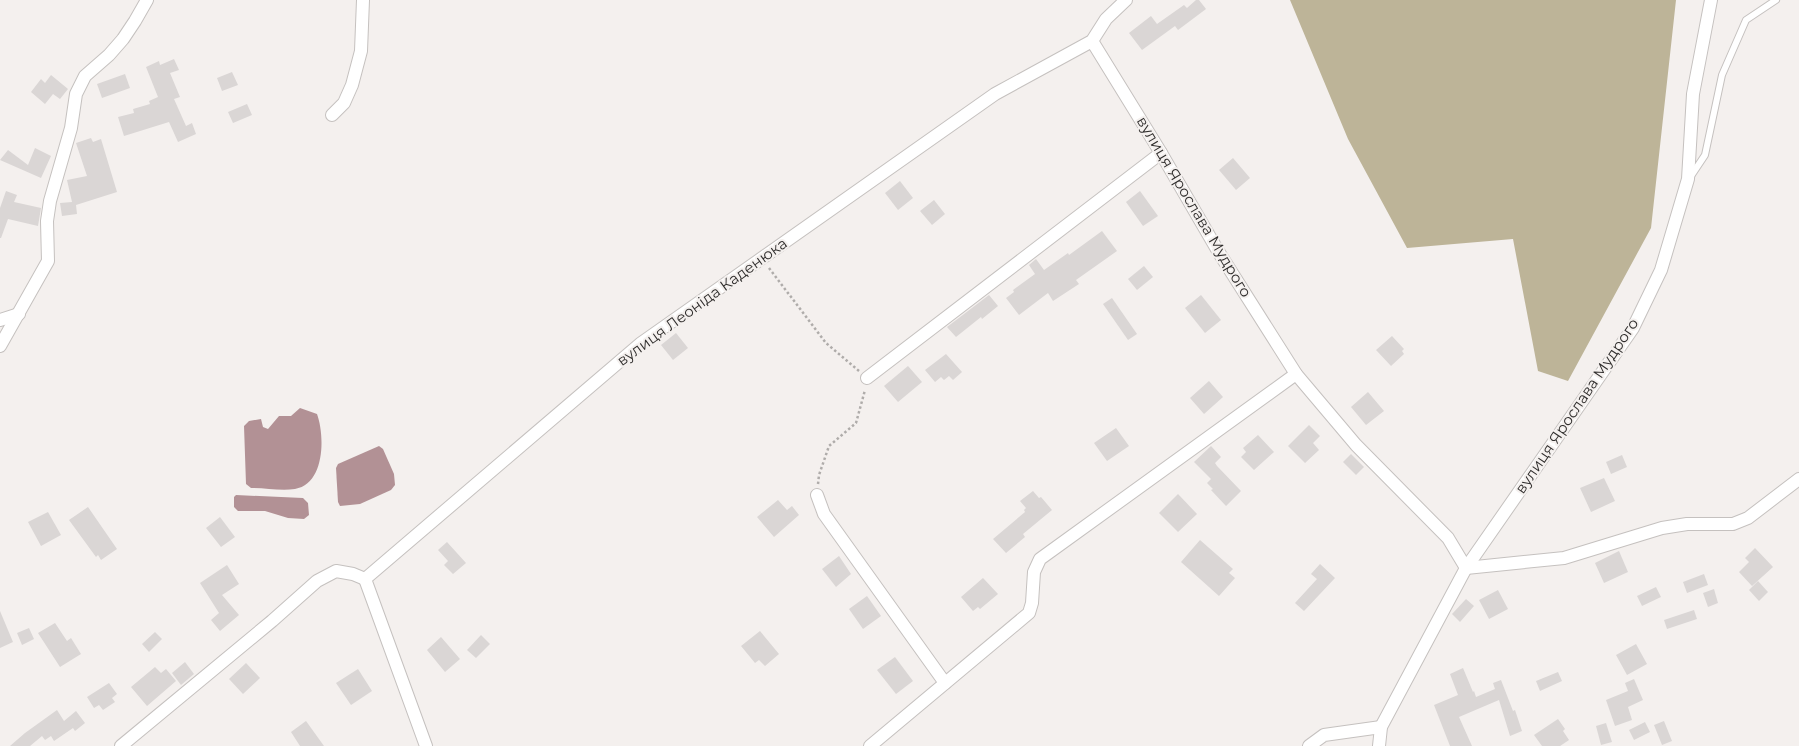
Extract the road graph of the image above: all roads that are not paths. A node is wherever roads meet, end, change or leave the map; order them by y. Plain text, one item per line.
1 (147, 0) edge
2 (363, 0) edge
3 (1126, 0) edge
4 (1711, 0) edge
5 (1776, 0) edge
6 (1092, 41) junction
7 (332, 115) dead end
8 (1161, 153) junction
9 (1688, 179) junction
10 (19, 314) junction
11 (0, 320) edge
12 (0, 346) edge
13 (1296, 374) junction
14 (867, 378) road end
15 (1799, 478) edge
16 (817, 495) road end
17 (1466, 568) junction
18 (365, 579) junction
19 (944, 682) junction
20 (1381, 727) junction
21 (121, 746) edge
22 (426, 746) edge
23 (870, 746) edge
24 (1309, 746) edge
25 (1379, 746) edge

1 - 10 street
2 - 7 street
3 - 6 street, вулиця Леоніда Каденюка
4 - 9 street, вулиця Ярослава Мудрого
5 - 9 lane
6 - 8 street, вулиця Ярослава Мудрого
6 - 18 street, вулиця Леоніда Каденюка
8 - 13 street, вулиця Ярослава Мудрого
8 - 14 street
9 - 17 street, вулиця Ярослава Мудрого
10 - 11 street
10 - 12 street
13 - 17 street, вулиця Ярослава Мудрого
13 - 19 street
15 - 17 street
16 - 19 street
17 - 20 street, вулиця Ярослава Мудрого
18 - 21 street
18 - 22 street
19 - 23 street
20 - 24 street
20 - 25 street, вулиця Ярослава Мудрого

